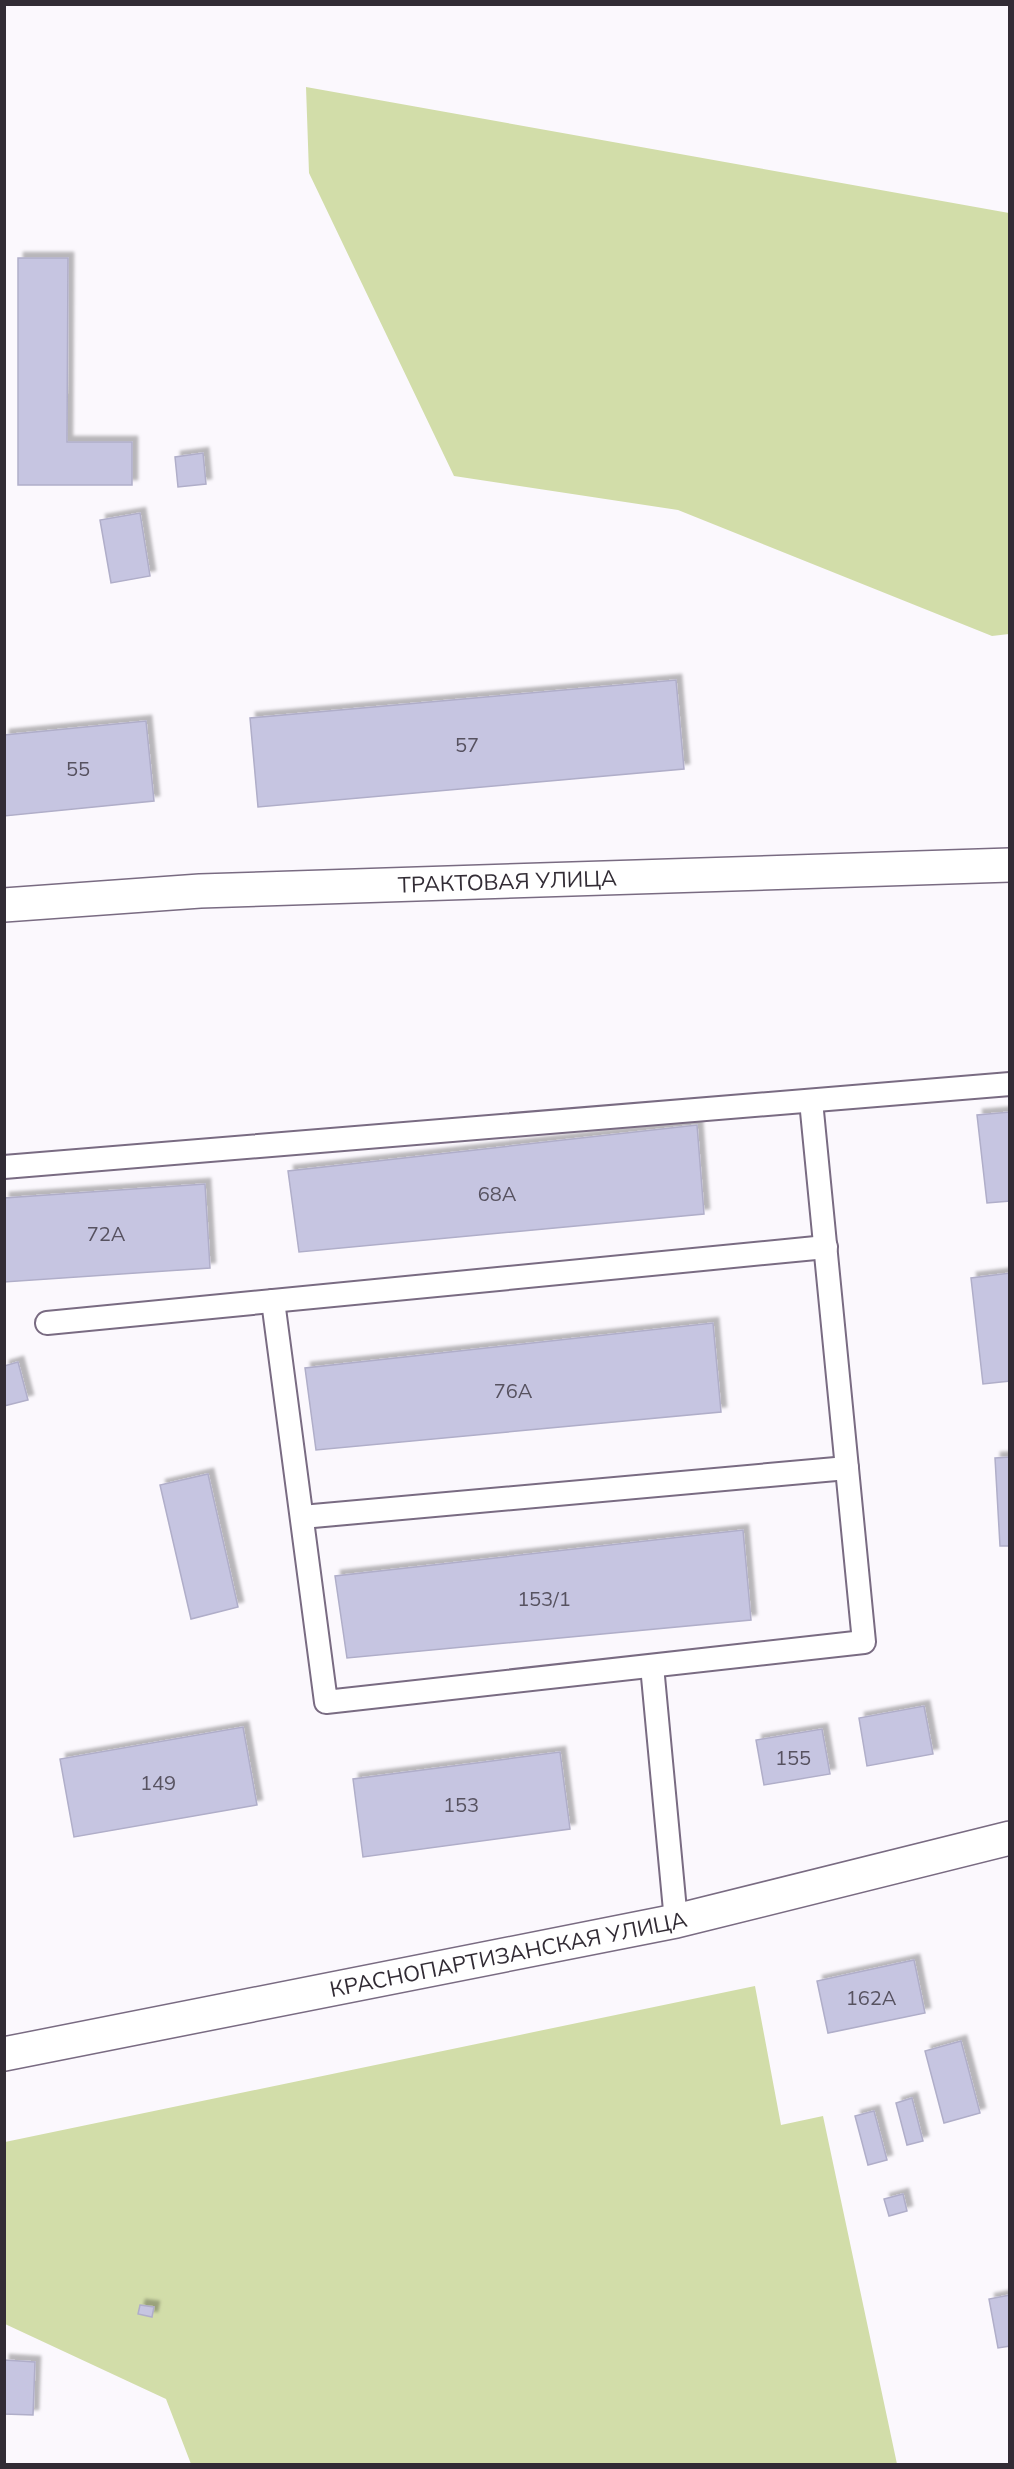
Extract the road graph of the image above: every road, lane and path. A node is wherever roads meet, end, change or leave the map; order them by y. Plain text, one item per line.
1 (1010, 865) edge
2 (4, 905) edge
3 (1010, 1084) edge
4 (811, 1101) junction
5 (4, 1167) edge
6 (826, 1247) junction
7 (273, 1301) junction
8 (47, 1323) dead end
9 (847, 1468) junction
10 (302, 1517) junction
11 (652, 1666) junction
12 (1010, 1838) edge
13 (676, 1921) junction
14 (4, 2054) edge

1 - 2 street, ТРАКТОВАЯ УЛИЦА
3 - 4 lane
4 - 5 lane
4 - 6 lane
6 - 7 lane
6 - 9 lane
7 - 8 lane
7 - 10 lane
9 - 10 lane
9 - 11 lane
10 - 11 lane
11 - 13 lane
12 - 13 street, КРАСНОПАРТИЗАНСКАЯ УЛИЦА
13 - 14 street, КРАСНОПАРТИЗАНСКАЯ УЛИЦА

